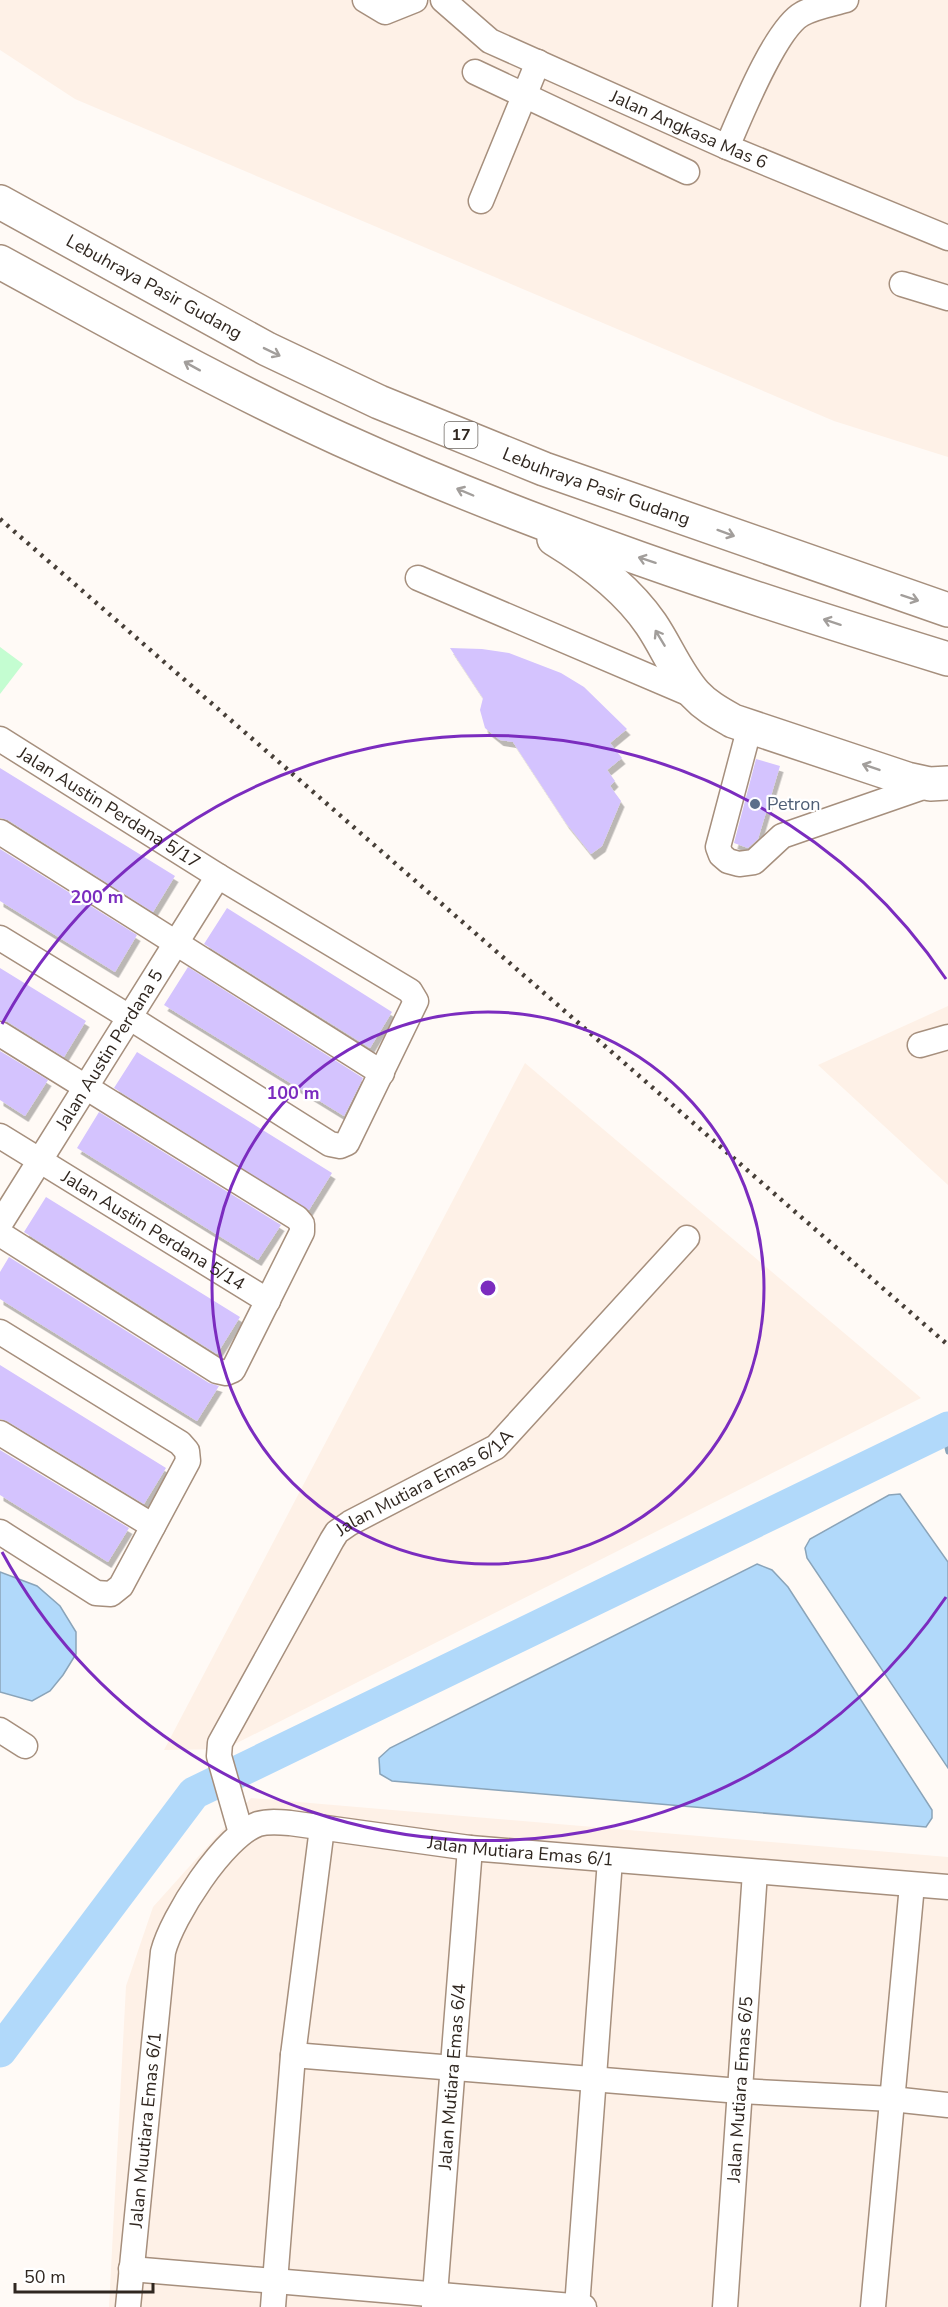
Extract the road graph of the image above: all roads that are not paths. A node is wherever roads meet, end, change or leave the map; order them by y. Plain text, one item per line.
1 (365, 0) edge
2 (415, 0) edge
3 (443, 0) edge
4 (846, 0) edge
5 (538, 62) junction
6 (475, 72) dead end
7 (524, 97) junction
8 (727, 147) junction
9 (687, 172) dead end
10 (481, 201) dead end
11 (0, 202) edge
12 (948, 238) edge
13 (0, 262) edge
14 (902, 284) dead end
15 (948, 298) edge
16 (503, 509) junction
17 (418, 578) dead end
18 (948, 610) edge
19 (948, 658) edge
20 (699, 698) junction
21 (750, 726) junction
22 (0, 739) edge
23 (941, 783) edge
24 (0, 832) edge
25 (218, 876) junction
26 (0, 938) edge
27 (174, 943) junction
28 (129, 1017) junction
29 (0, 1034) edge
30 (948, 1037) edge
31 (920, 1045) dead end
32 (382, 1073) junction
33 (84, 1086) junction
34 (0, 1136) edge
35 (39, 1160) junction
36 (0, 1224) edge
37 (0, 1234) edge
38 (687, 1238) dead end
39 (268, 1300) junction
40 (0, 1332) edge
41 (0, 1433) edge
42 (153, 1526) junction
43 (0, 1532) edge
44 (0, 1730) edge
45 (25, 1746) dead end
46 (322, 1828) junction
47 (241, 1833) junction
48 (470, 1848) junction
49 (610, 1860) junction
50 (756, 1872) junction
51 (912, 1885) junction
52 (948, 1887) edge
53 (163, 1952) joint
54 (293, 2055) junction
55 (453, 2067) junction
56 (594, 2079) junction
57 (740, 2091) junction
58 (892, 2099) junction
59 (948, 2105) edge
60 (131, 2269) junction
61 (274, 2282) junction
62 (434, 2301) edge
63 (128, 2307) edge
64 (273, 2307) edge
65 (577, 2307) edge
66 (584, 2307) edge
67 (725, 2307) edge
68 (873, 2307) edge

1 - 2 street
3 - 5 street, Jalan Angkasa Mas 6
4 - 8 street
5 - 7 street
5 - 8 street, Jalan Angkasa Mas 6
6 - 7 street
7 - 9 street
7 - 10 street
8 - 12 street, Jalan Angkasa Mas 6
11 -> 18 highway, Lebuhraya Pasir Gudang / 17
16 -> 13 highway
14 - 15 street
19 -> 16 highway
20 -> 16 highway
17 - 20 street
20 - 21 highway
23 -> 21 highway
21 - 23 street
22 - 25 street, Jalan Austin Perdana 5/17
24 - 27 street
25 - 27 street, Jalan Austin Perdana 5
25 - 32 street, Jalan Austin Perdana 5/17
26 - 28 street
27 - 28 street, Jalan Austin Perdana 5
27 - 32 street
28 - 32 street
28 - 33 street, Jalan Austin Perdana 5
29 - 33 street
30 - 31 street
33 - 35 street, Jalan Austin Perdana 5
33 - 39 street
34 - 35 street, Jalan Austin Perdana 5/14
35 - 36 street, Jalan Austin Perdana 5
35 - 39 street, Jalan Austin Perdana 5/14
37 - 39 street
38 - 47 street, Jalan Mutiara Emas 6/1A
40 - 42 street
41 - 42 street
42 - 43 street
44 - 45 street
46 - 47 street, Jalan Mutiara Emas 6/1
46 - 48 street, Jalan Mutiara Emas 6/1
46 - 54 street
47 - 53 street, Jalan Mutiara Emas 6/1
48 - 49 street, Jalan Mutiara Emas 6/1
48 - 55 street, Jalan Mutiara Emas 6/4
49 - 50 street, Jalan Mutiara Emas 6/1
49 - 56 street
50 - 51 street, Jalan Mutiara Emas 6/1
50 - 57 street, Jalan Mutiara Emas 6/5
51 - 52 street, Jalan Mutiara Emas 6/1
51 - 58 street
53 - 60 street, Jalan Muutiara Emas 6/1
54 - 55 street
54 - 61 street
55 - 56 street
55 - 62 street, Jalan Mutiara Emas 6/4
56 - 57 street
56 - 65 street
57 - 58 street
57 - 67 street, Jalan Mutiara Emas 6/5
58 - 59 street
58 - 68 street
60 - 61 street
60 - 63 street, Jalan Muutiara Emas 6/1
61 - 62 street
61 - 64 street
62 - 65 street
65 - 66 street

